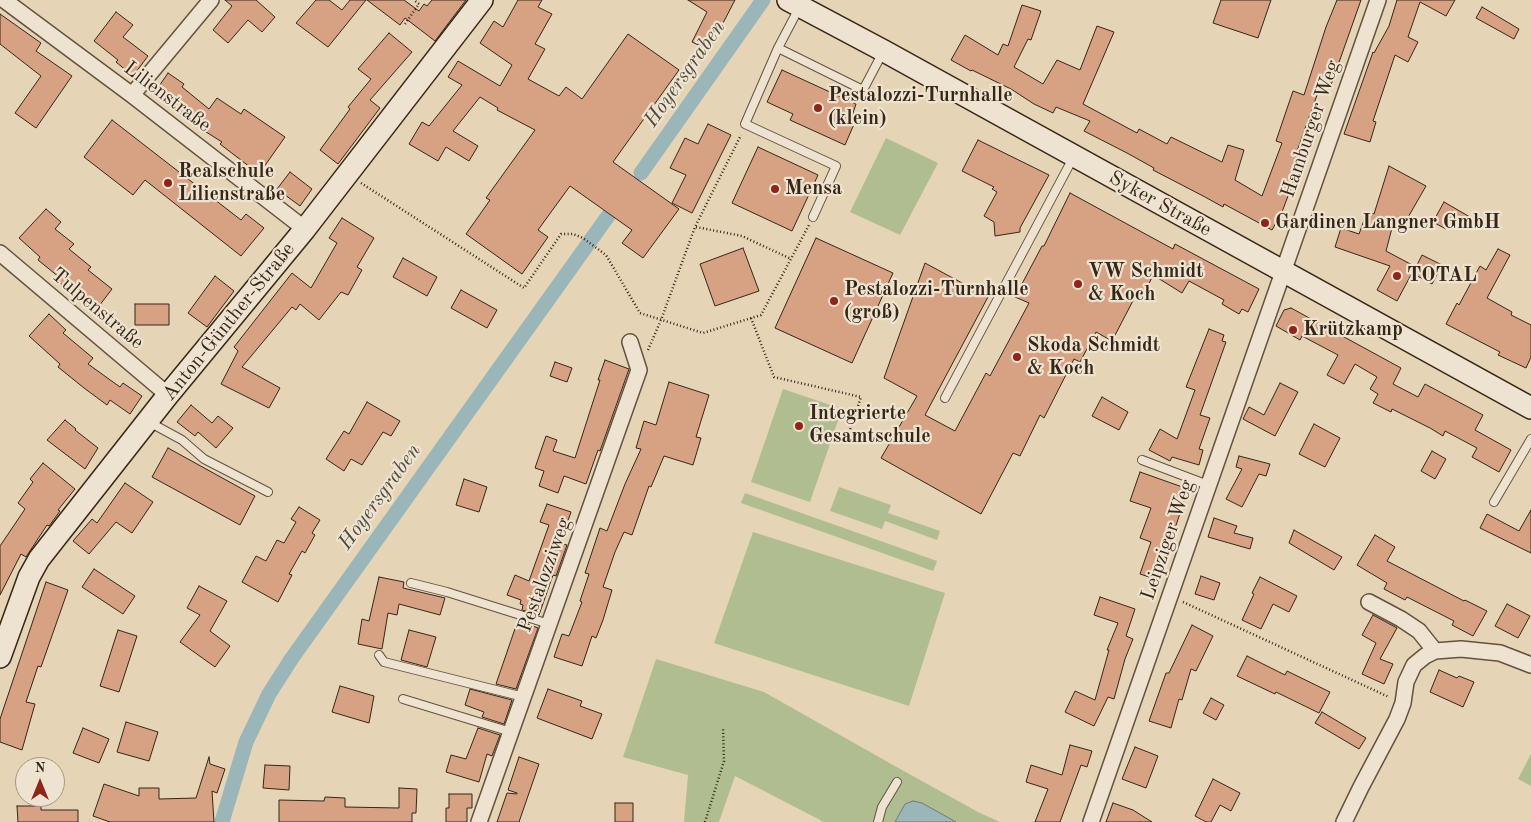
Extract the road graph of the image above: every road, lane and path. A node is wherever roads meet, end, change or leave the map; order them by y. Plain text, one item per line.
1 (4, 0) edge
2 (211, 0) edge
3 (414, 0) edge
4 (482, 0) edge
5 (1378, 0) edge
6 (794, 3) edge
7 (405, 24) dead end
8 (778, 48) junction
9 (884, 51) junction
10 (132, 95) junction
11 (745, 124) junction
12 (1074, 156) junction
13 (347, 174) junction
14 (813, 217) joint
15 (695, 227) junction
16 (305, 229) junction
17 (0, 253) edge
18 (791, 258) junction
19 (1282, 271) junction
20 (751, 318) junction
21 (661, 320) junction
22 (630, 342) dead end
23 (639, 370) junction
24 (168, 395) junction
25 (946, 398) dead end
26 (1531, 408) edge
27 (147, 421) junction
28 (848, 439) dead end
29 (1531, 440) edge
30 (1142, 460) dead end
31 (1208, 485) junction
32 (268, 492) dead end
33 (1494, 502) dead end
34 (411, 583) dead end
35 (1170, 596) junction
36 (1369, 602) dead end
37 (549, 624) junction
38 (1435, 651) junction
39 (379, 655) dead end
40 (0, 657) edge
41 (1531, 665) edge
42 (524, 697) junction
43 (403, 699) dead end
44 (1403, 703) junction
45 (723, 727) dead end
46 (511, 732) junction
47 (897, 782) dead end
48 (480, 822) edge
49 (705, 822) edge
50 (878, 822) edge
51 (1090, 822) edge
52 (1344, 822) edge

1 - 10 street, Lilienstraße
2 - 10 street
3 - 7 path
4 - 13 main road, Anton-Günther-Straße
5 - 19 street, Hamburger Weg
6 - 8 lane
6 - 9 main road, Syker Straße
8 - 9 lane
8 - 11 lane
9 - 12 main road, Syker Straße
10 - 16 street, Lilienstraße
11 - 14 lane
11 - 15 path
12 - 19 main road, Syker Straße
12 - 25 lane
13 - 16 main road, Anton-Günther-Straße
13 - 21 path
14 - 18 path
15 - 18 path
15 - 21 path
16 - 24 main road, Anton-Günther-Straße
17 - 24 street, Tulpenstraße
18 - 20 path
19 - 26 main road, Syker Straße
19 - 31 street, Leipziger Weg
20 - 21 path
20 - 28 path
21 - 23 path
22 - 23 street
23 - 37 street, Pestalozziweg
24 - 27 main road, Anton-Günther-Straße
27 - 32 lane
27 - 40 main road, Anton-Günther-Straße
29 - 33 lane
30 - 31 lane
31 - 35 street, Leipziger Weg
34 - 37 lane
35 - 44 path
35 - 51 street, Leipziger Weg
36 - 38 street
37 - 42 street, Pestalozziweg
38 - 41 street
38 - 44 street
39 - 42 lane
42 - 46 street, Pestalozziweg
43 - 46 lane
44 - 52 street
45 - 49 path
46 - 48 street, Pestalozziweg
47 - 50 lane

